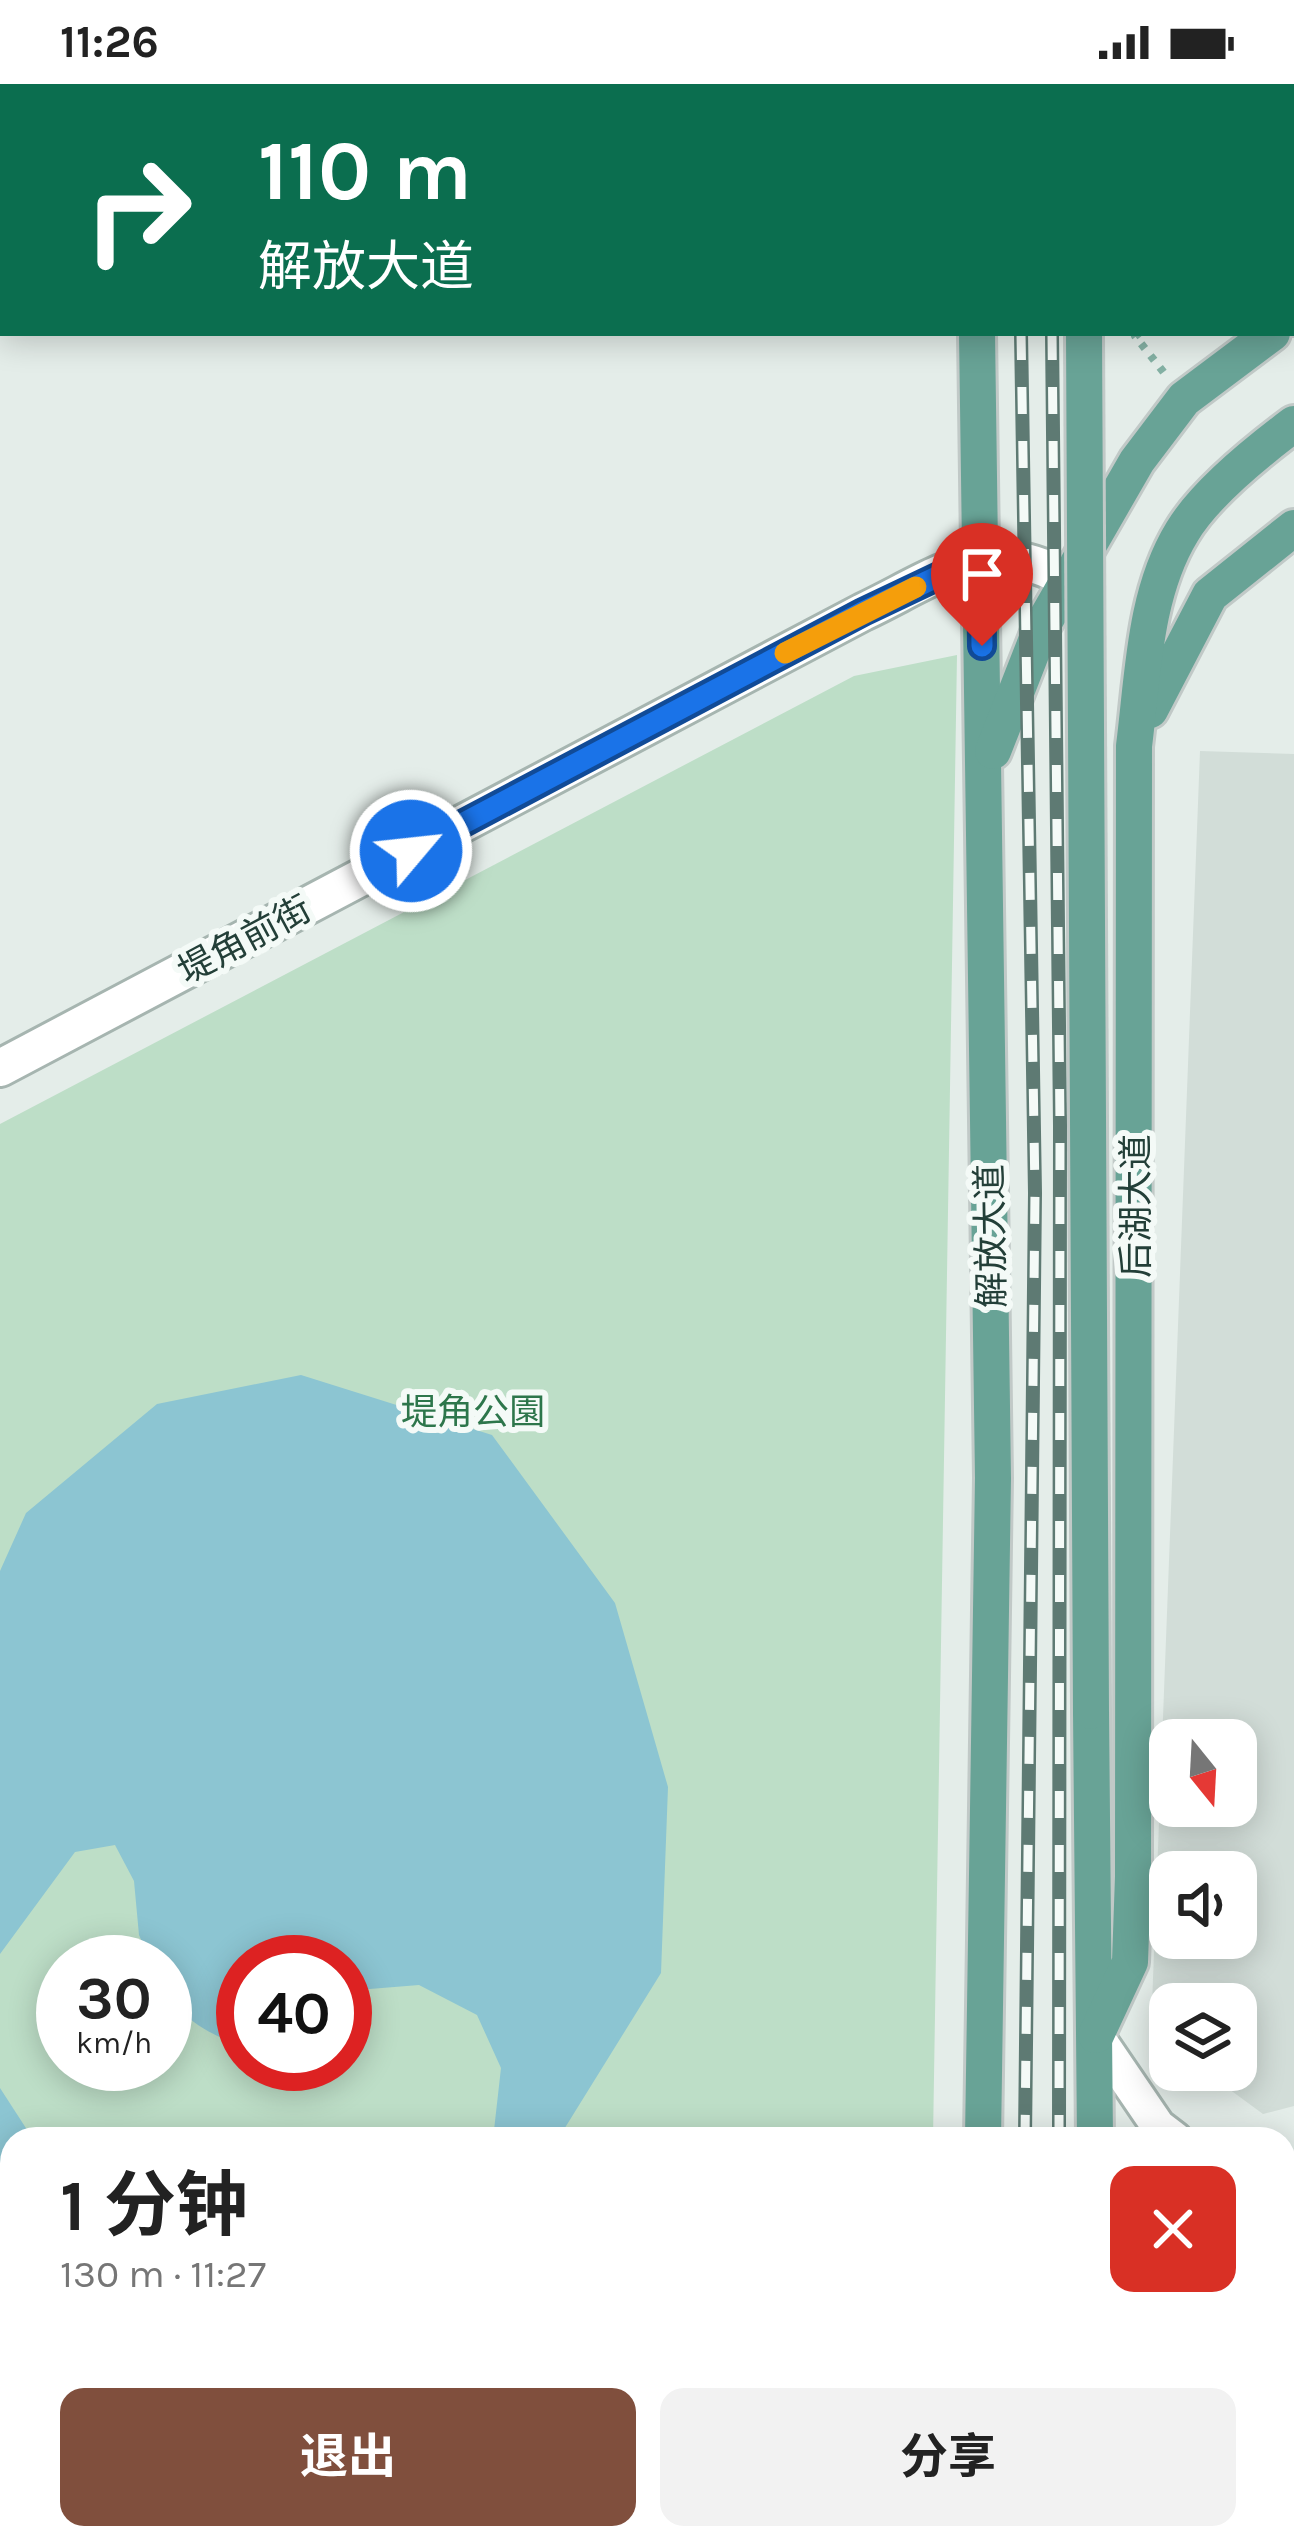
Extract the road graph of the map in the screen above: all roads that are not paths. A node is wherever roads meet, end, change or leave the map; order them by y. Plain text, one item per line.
1 (977, 336) edge
2 (1084, 336) edge
3 (1268, 336) edge
4 (1294, 424) edge
5 (1294, 528) edge
6 (981, 556) junction
7 (1070, 581) junction
8 (1134, 746) junction
9 (984, 780) junction
10 (0, 1068) edge
11 (1096, 2035) junction
12 (983, 2127) edge
13 (1095, 2127) edge
14 (1159, 2127) edge

1 - 6 main road, 解放大道
2 - 11 main road, bridge
3 - 7 main road
4 - 8 main road, 后湖大道
5 - 8 main road
6 - 7 street
6 - 9 main road, 解放大道
6 - 10 street, 堤角前街
7 - 9 main road
8 - 11 main road, 后湖大道
9 - 12 main road, 解放大道
11 - 13 main road
11 - 14 street

